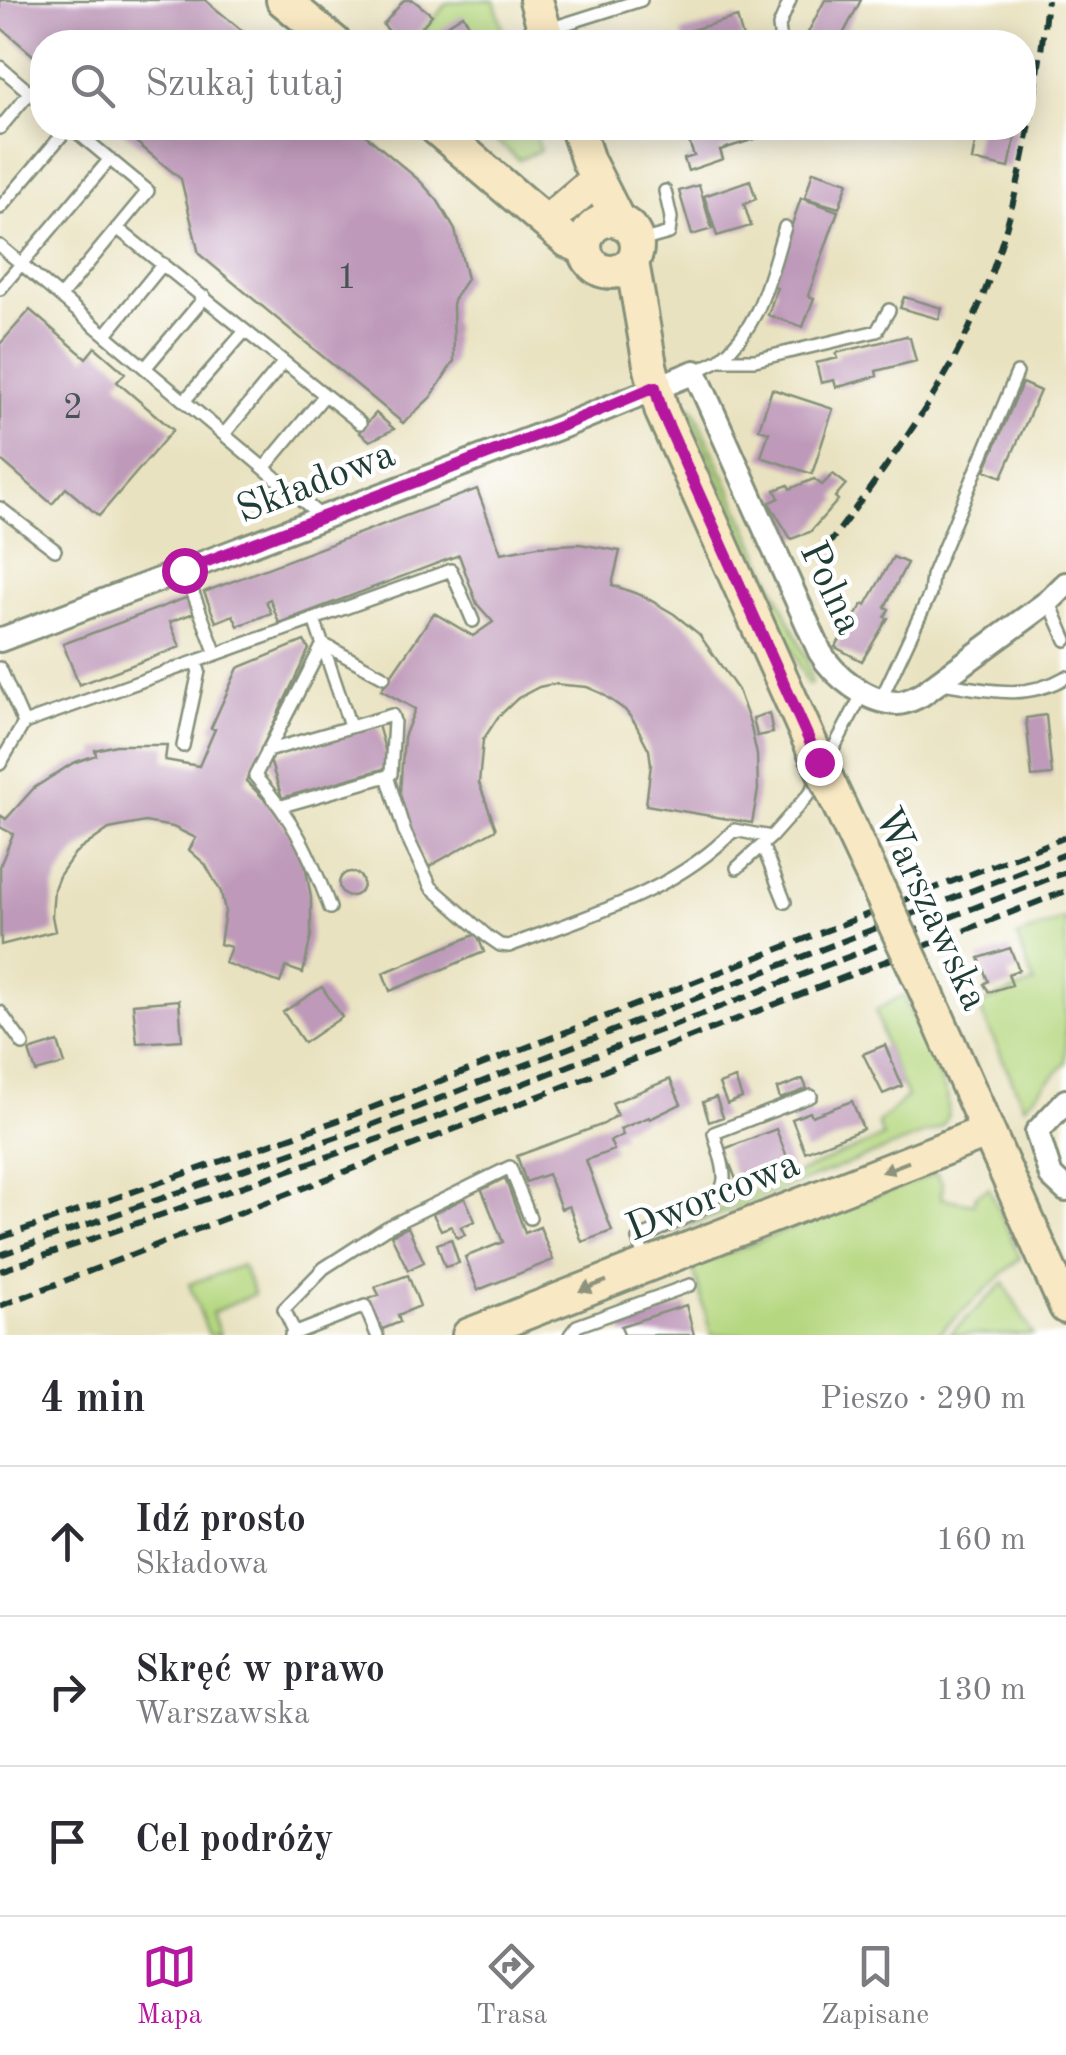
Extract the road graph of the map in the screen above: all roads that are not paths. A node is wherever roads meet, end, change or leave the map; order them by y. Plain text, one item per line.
1 (283, 0) edge
2 (640, 0) edge
3 (790, 0) edge
4 (543, 24) edge
5 (319, 30) edge
6 (780, 30) edge
7 (0, 67) edge
8 (30, 92) joint
9 (0, 128) edge
10 (60, 140) edge
11 (85, 140) edge
12 (452, 140) edge
13 (580, 140) edge
14 (110, 159) junction
15 (589, 173) junction
16 (664, 190) dead end
17 (0, 208) edge
18 (543, 210) junction
19 (785, 227) dead end
20 (117, 228) junction
21 (613, 245) junction
22 (0, 246) edge
23 (22, 264) junction
24 (164, 264) junction
25 (0, 289) edge
26 (60, 296) junction
27 (204, 298) junction
28 (889, 310) dead end
29 (244, 331) junction
30 (106, 334) junction
31 (719, 360) junction
32 (284, 363) junction
33 (146, 367) junction
34 (694, 372) junction
35 (1017, 373) dead end
36 (655, 387) junction
37 (324, 396) junction
38 (185, 400) junction
39 (360, 423) dead end
40 (225, 433) junction
41 (265, 467) junction
42 (0, 508) edge
43 (323, 518) junction
44 (54, 550) dead end
45 (184, 570) junction
46 (1059, 602) edge
47 (314, 619) junction
48 (473, 620) dead end
49 (0, 640) edge
50 (1066, 640) edge
51 (323, 644) junction
52 (216, 654) junction
53 (195, 662) junction
54 (0, 668) edge
55 (384, 677) dead end
56 (1066, 678) edge
57 (938, 682) junction
58 (872, 695) junction
59 (24, 723) junction
60 (350, 726) junction
61 (16, 737) junction
62 (0, 743) edge
63 (183, 746) dead end
64 (268, 751) junction
65 (0, 764) edge
66 (387, 776) junction
67 (282, 806) junction
68 (766, 841) junction
69 (737, 868) dead end
70 (786, 902) dead end
71 (330, 908) dead end
72 (0, 1012) edge
73 (23, 1044) dead end
74 (811, 1096) dead end
75 (1066, 1101) edge
76 (986, 1132) junction
77 (1066, 1190) edge
78 (530, 1218) dead end
79 (647, 1265) junction
80 (690, 1286) dead end
81 (1066, 1307) edge
82 (512, 1327) edge
83 (293, 1334) edge
84 (377, 1335) edge
85 (469, 1335) edge
86 (570, 1335) edge

1 - 5 street
2 - 4 lane
3 - 6 lane
7 - 8 lane
8 - 9 lane
10 - 17 lane
11 - 14 lane
12 - 18 street
13 - 15 street
14 - 20 lane
14 - 23 lane
15 - 18 street
15 - 21 street
16 - 21 lane
18 - 21 street
19 - 31 lane
20 - 24 lane
20 - 26 lane
21 - 36 street, Warszawska
22 - 23 lane
23 - 25 lane
23 - 26 lane
24 - 27 lane
24 - 30 lane
26 - 30 lane
27 - 29 lane
27 - 33 lane
28 - 31 lane
29 - 32 lane
29 - 38 lane
30 - 33 lane
31 - 34 lane
32 - 37 lane
32 - 40 lane
33 - 38 lane
34 - 36 street
34 - 58 street, Polna
35 - 58 lane
36 - 43 street, Składowa
36 - 76 street, Warszawska, bridge
37 - 39 lane
37 - 41 lane
38 - 40 lane
40 - 41 lane
41 - 43 lane
42 - 44 lane
43 - 45 street, Składowa
45 - 49 street, Składowa
45 - 52 lane
46 - 50 lane
46 - 57 street
47 - 48 lane
47 - 51 lane
47 - 52 lane
51 - 55 lane
51 - 60 lane
51 - 64 lane
52 - 53 lane
53 - 59 lane
53 - 63 lane
54 - 59 lane
56 - 57 lane
57 - 58 street
58 - 68 lane
59 - 61 lane
60 - 64 lane
60 - 66 lane
61 - 62 lane
61 - 65 lane
64 - 67 lane
66 - 67 lane
66 - 68 lane
67 - 71 lane
68 - 69 lane
68 - 70 lane
72 - 73 lane
74 - 79 lane
75 - 77 street
76 -> 79 street, Dworcowa
76 - 81 street, Warszawska
78 - 83 lane
79 -> 82 street, Dworcowa
80 - 86 lane
82 - 85 street, Dworcowa
83 - 84 lane

